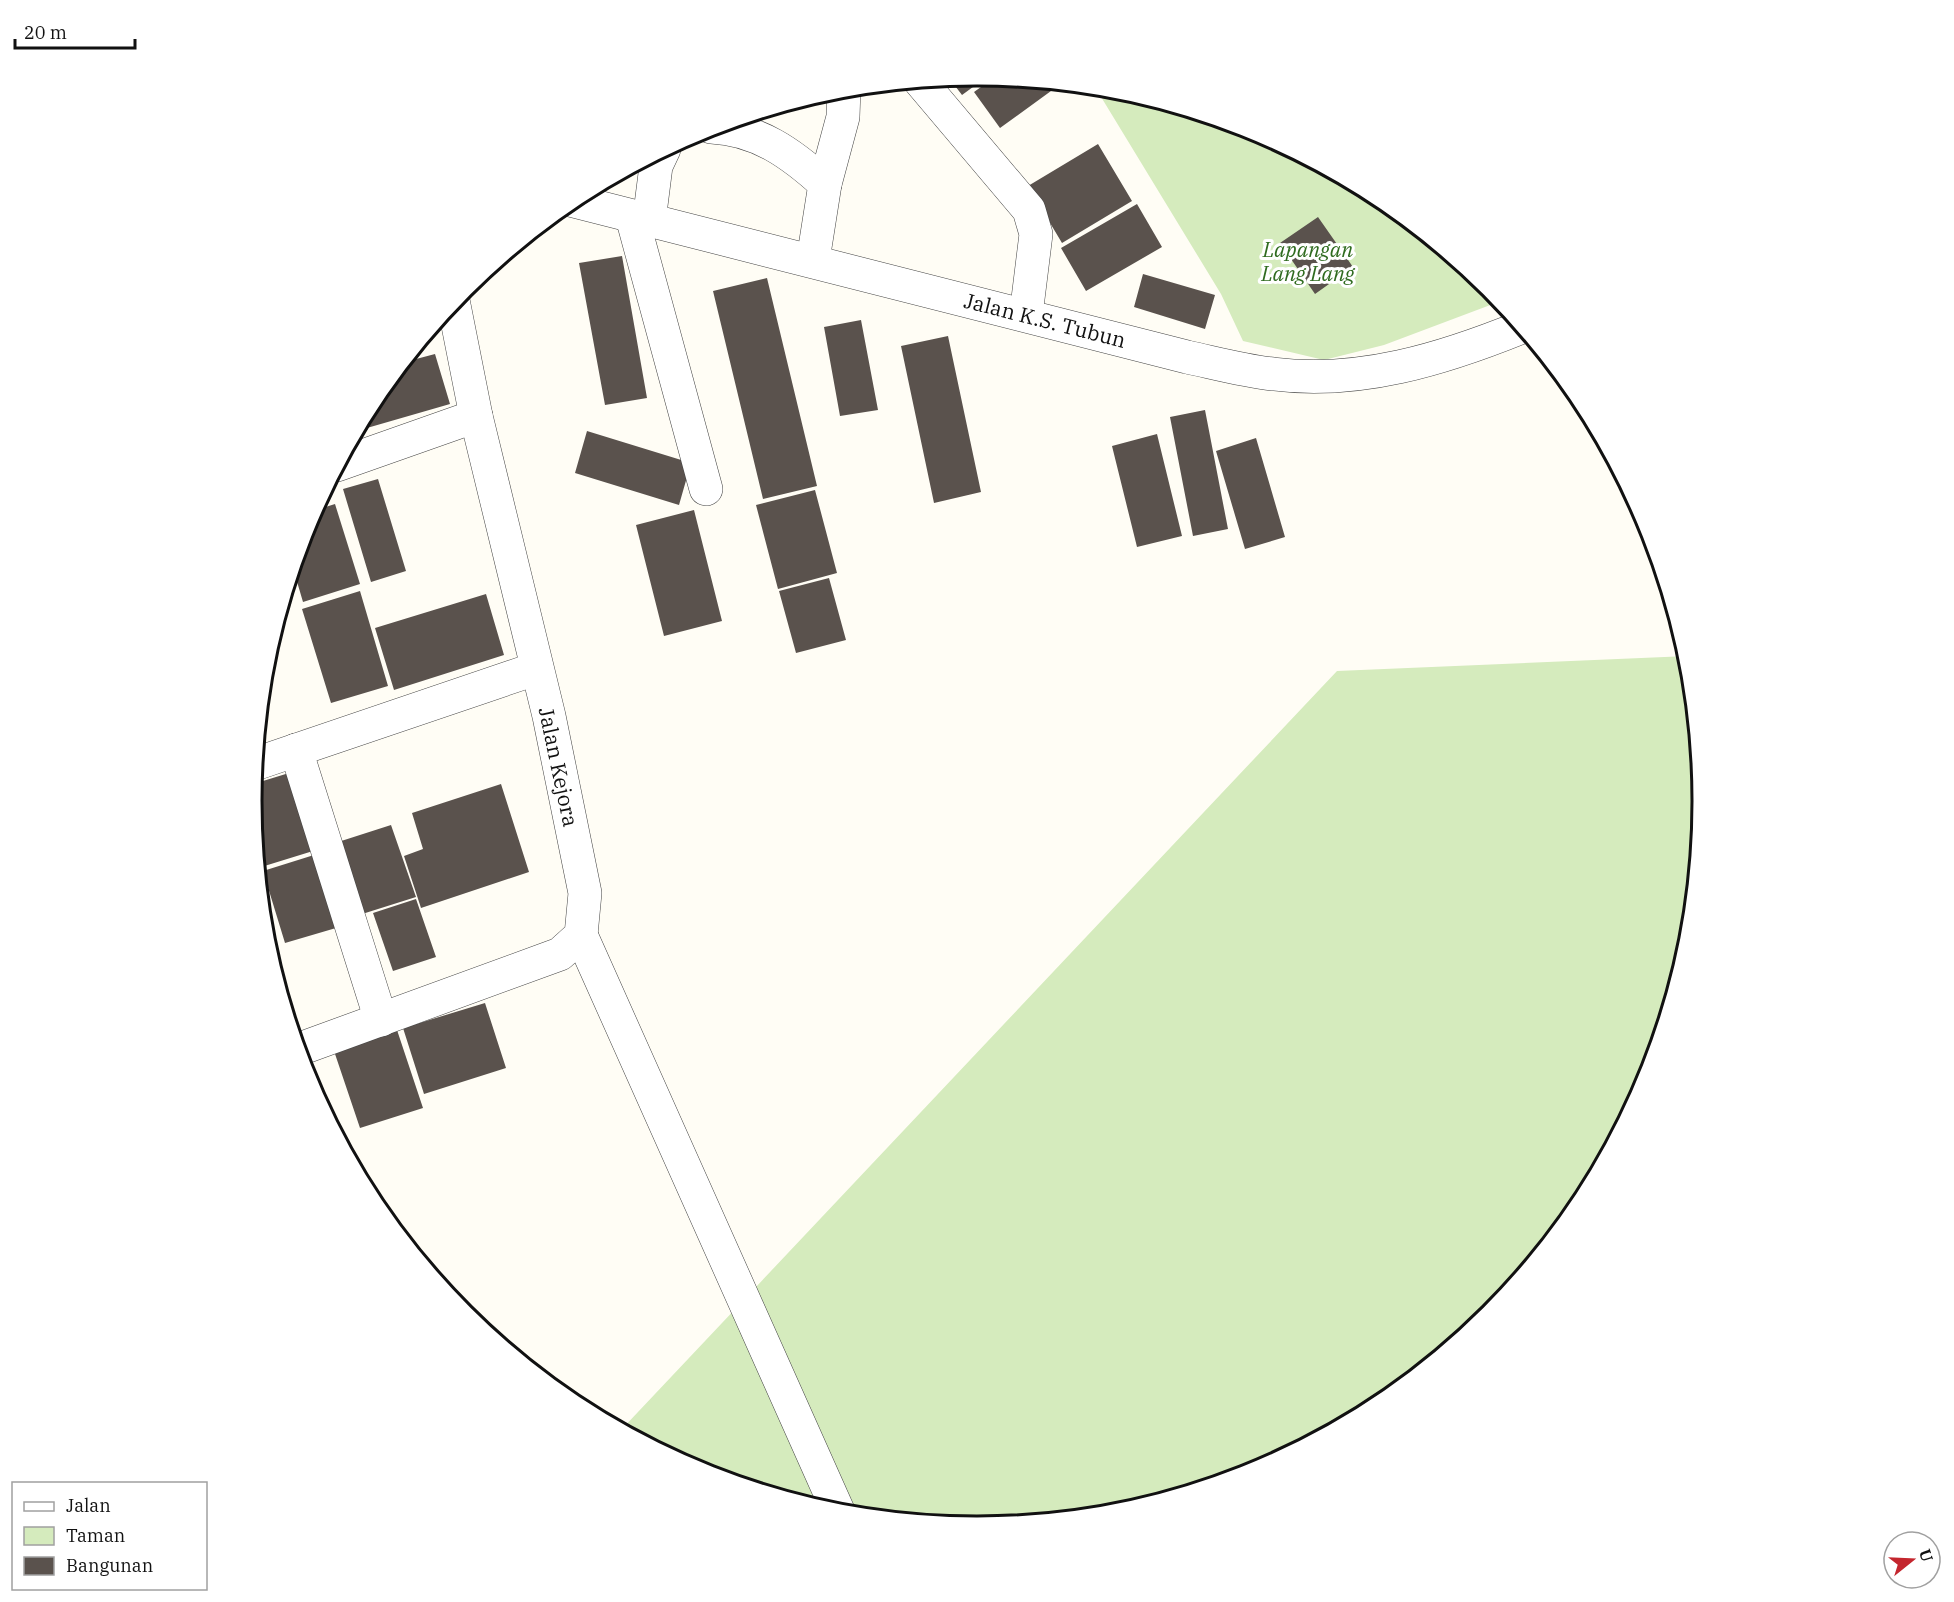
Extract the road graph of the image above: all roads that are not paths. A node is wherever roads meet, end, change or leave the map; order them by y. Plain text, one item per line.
1 (925, 87) edge
2 (844, 98) edge
3 (730, 130) edge
4 (659, 160) edge
5 (825, 184) junction
6 (583, 204) edge
7 (640, 219) junction
8 (813, 260) junction
9 (455, 312) edge
10 (1026, 315) junction
11 (1515, 329) edge
12 (476, 416) junction
13 (347, 462) edge
14 (706, 489) dead end
15 (536, 669) junction
16 (296, 750) junction
17 (263, 761) edge
18 (581, 935) junction
19 (381, 1020) junction
20 (305, 1047) edge
21 (833, 1502) edge

1 - 10 street
2 - 5 street
3 - 5 street
4 - 7 street
5 - 8 street
6 - 7 street, Jalan K.S. Tubun
7 - 8 street, Jalan K.S. Tubun
7 - 14 street
8 - 10 street, Jalan K.S. Tubun
9 - 12 street, Jalan Kejora
10 - 11 street, Jalan K.S. Tubun
12 - 13 street
12 - 15 street, Jalan Kejora
15 - 16 street
15 - 18 street, Jalan Kejora
16 - 17 street
16 - 19 street
18 - 19 street
18 - 21 street
19 - 20 street

